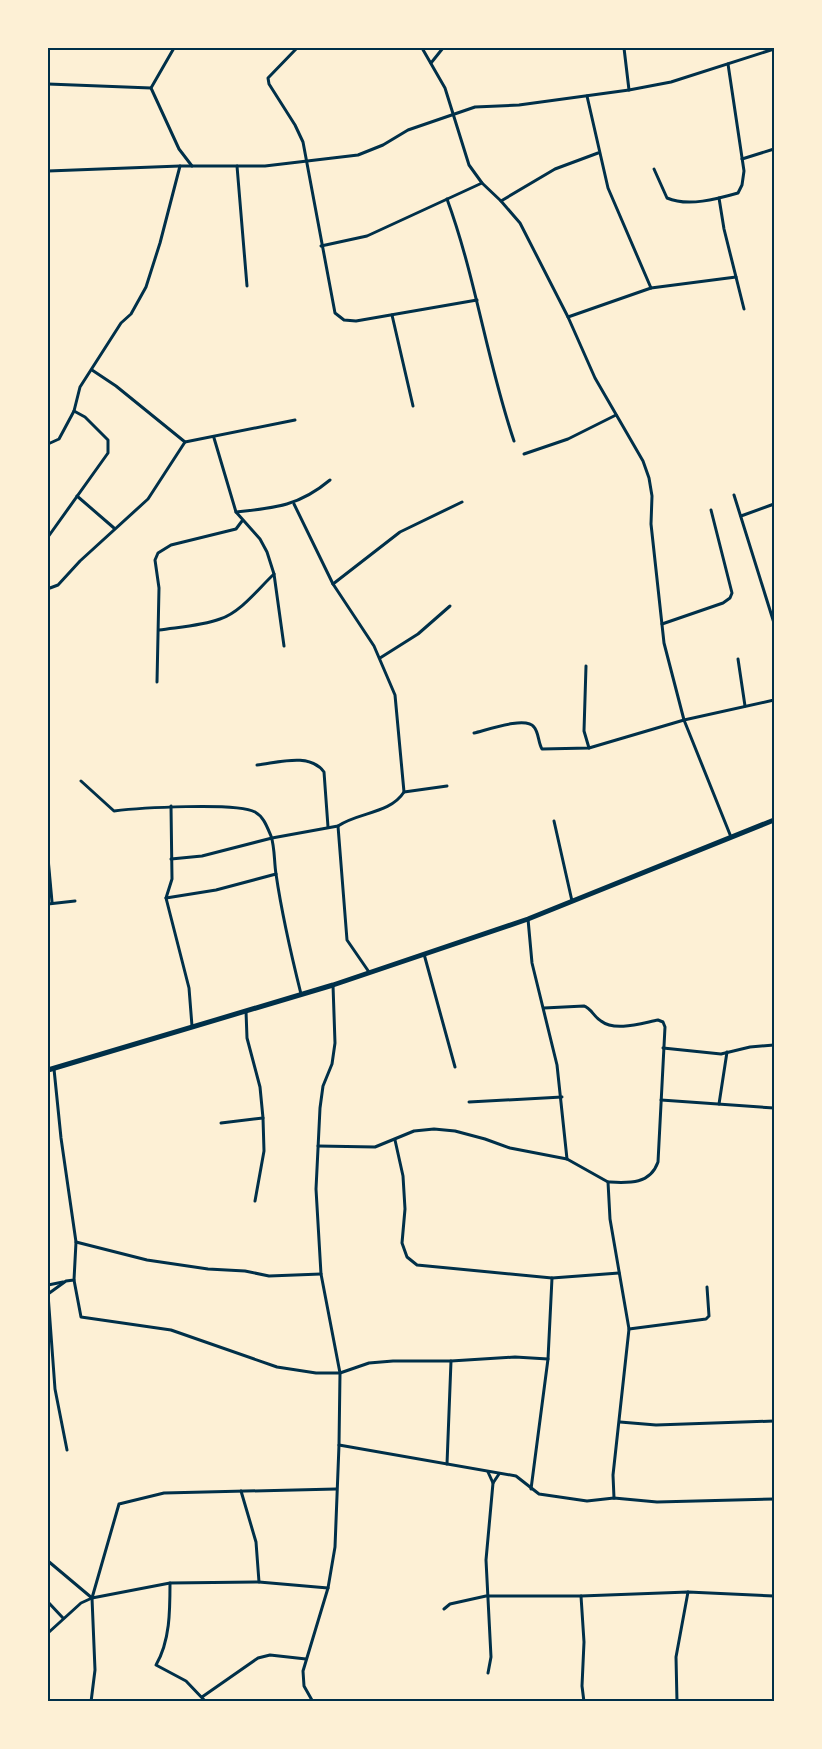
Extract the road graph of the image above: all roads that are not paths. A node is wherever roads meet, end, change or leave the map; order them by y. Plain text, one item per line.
1 (174, 48) edge
2 (297, 48) edge
3 (422, 48) edge
4 (443, 48) edge
5 (624, 48) edge
6 (774, 49) edge
7 (432, 63) junction
8 (728, 64) junction
9 (48, 84) edge
10 (151, 88) junction
11 (629, 90) junction
12 (587, 96) junction
13 (452, 114) junction
14 (774, 149) edge
15 (598, 153) junction
16 (742, 160) junction
17 (307, 162) junction
18 (180, 166) junction
19 (192, 166) junction
20 (237, 166) junction
21 (654, 169) dead end
22 (48, 171) edge
23 (482, 183) junction
24 (719, 198) junction
25 (447, 199) junction
26 (502, 200) junction
27 (321, 246) junction
28 (736, 277) junction
29 (247, 286) dead end
30 (651, 288) junction
31 (477, 300) junction
32 (744, 309) dead end
33 (392, 315) junction
34 (568, 317) junction
35 (92, 370) junction
36 (412, 406) dead end
37 (74, 411) junction
38 (616, 415) junction
39 (295, 420) dead end
40 (214, 438) junction
41 (514, 441) dead end
42 (185, 442) junction
43 (48, 444) edge
44 (524, 454) dead end
45 (330, 480) dead end
46 (734, 495) dead end
47 (77, 496) junction
48 (462, 502) dead end
49 (294, 504) junction
50 (774, 504) edge
51 (711, 510) dead end
52 (236, 512) junction
53 (741, 516) junction
54 (242, 521) junction
55 (114, 528) junction
56 (48, 537) edge
57 (274, 574) junction
58 (333, 584) junction
59 (48, 587) edge
60 (450, 606) dead end
61 (774, 623) edge
62 (662, 624) junction
63 (159, 630) junction
64 (284, 646) dead end
65 (380, 658) junction
66 (738, 659) dead end
67 (586, 666) dead end
68 (157, 682) dead end
69 (774, 700) edge
70 (745, 706) junction
71 (684, 720) junction
72 (474, 733) dead end
73 (589, 748) junction
74 (257, 765) dead end
75 (81, 781) dead end
76 (447, 786) dead end
77 (404, 792) junction
78 (172, 806) junction
79 (774, 820) edge
80 (554, 821) dead end
81 (338, 826) junction
82 (328, 827) junction
83 (731, 837) junction
84 (272, 838) junction
85 (48, 858) edge
86 (171, 860) junction
87 (276, 874) junction
88 (166, 898) junction
89 (76, 901) dead end
90 (572, 901) junction
91 (50, 903) edge
92 (528, 919) junction
93 (423, 954) junction
94 (369, 972) junction
95 (334, 985) junction
96 (302, 994) junction
97 (544, 1008) junction
98 (246, 1010) junction
99 (192, 1027) junction
100 (774, 1045) edge
101 (663, 1048) junction
102 (727, 1052) junction
103 (455, 1067) dead end
104 (54, 1069) junction
105 (48, 1070) edge
106 (562, 1097) junction
107 (662, 1100) junction
108 (469, 1102) dead end
109 (719, 1104) junction
110 (774, 1108) edge
111 (263, 1118) junction
112 (221, 1123) dead end
113 (395, 1140) junction
114 (318, 1146) junction
115 (567, 1159) junction
116 (608, 1182) junction
117 (255, 1201) dead end
118 (76, 1242) junction
119 (321, 1274) junction
120 (619, 1274) junction
121 (552, 1278) junction
122 (774, 1278) edge
123 (74, 1280) junction
124 (66, 1281) junction
125 (48, 1285) edge
126 (706, 1287) dead end
127 (774, 1289) edge
128 (629, 1329) junction
129 (548, 1359) junction
130 (451, 1361) junction
131 (340, 1373) junction
132 (774, 1421) edge
133 (620, 1422) junction
134 (339, 1445) junction
135 (67, 1450) dead end
136 (447, 1464) junction
137 (488, 1472) junction
138 (498, 1474) junction
139 (493, 1483) junction
140 (336, 1489) junction
141 (531, 1489) junction
142 (241, 1491) junction
143 (614, 1498) junction
144 (774, 1500) edge
145 (48, 1561) edge
146 (259, 1582) junction
147 (170, 1583) junction
148 (328, 1588) junction
149 (688, 1592) junction
150 (486, 1596) junction
151 (581, 1596) junction
152 (774, 1596) edge
153 (92, 1598) junction
154 (48, 1602) edge
155 (444, 1608) dead end
156 (63, 1618) junction
157 (48, 1633) edge
158 (306, 1660) junction
159 (488, 1673) dead end
160 (202, 1697) junction
161 (91, 1702) edge
162 (206, 1702) edge
163 (313, 1702) edge
164 (584, 1702) edge
165 (677, 1702) edge

1 - 10 street
2 - 17 street
3 - 7 street
4 - 7 street
5 - 11 street
6 - 8 street
7 - 13 street
8 - 11 street
8 - 16 street
9 - 10 street
10 - 19 street
11 - 12 street
12 - 13 street
12 - 15 street
13 - 17 street
13 - 23 street
14 - 16 street
15 - 26 street
15 - 30 street
16 - 24 street
17 - 20 street
17 - 27 street
18 - 19 street
18 - 22 street
18 - 35 street
19 - 20 street
20 - 29 street
21 - 24 street
23 - 25 street
23 - 26 street
24 - 28 street
25 - 27 street
25 - 31 street
26 - 34 street
27 - 33 street
28 - 30 street
28 - 32 street
30 - 34 street
31 - 33 street
31 - 41 street
33 - 36 street
34 - 38 street
35 - 37 street
35 - 42 street
37 - 43 street
37 - 47 street
38 - 44 street
38 - 62 street
39 - 40 street
40 - 42 street
40 - 52 street
42 - 55 street
45 - 49 street
46 - 53 street
47 - 55 street
47 - 56 street
48 - 58 street
49 - 52 street
49 - 58 street
50 - 53 street
51 - 62 street
52 - 54 street
53 - 61 street
54 - 57 street
54 - 63 street
55 - 59 street
57 - 63 street
57 - 64 street
58 - 65 street
60 - 65 street
62 - 71 street
63 - 68 street
65 - 77 street
66 - 70 street
67 - 73 street
69 - 70 street
70 - 71 street
71 - 73 street
71 - 83 street
72 - 73 street
74 - 82 street
75 - 78 street
76 - 77 street
77 - 81 street
78 - 84 street
78 - 86 street
79 - 83 highway
80 - 90 street
81 - 82 street
81 - 94 street
82 - 84 street
83 - 90 highway
84 - 86 street
84 - 87 street
85 - 91 street
86 - 88 street
87 - 88 street
87 - 96 street
88 - 99 street
89 - 91 street
90 - 92 highway
92 - 93 highway
92 - 97 street
93 - 94 highway
93 - 103 street
94 - 95 highway
95 - 96 highway
95 - 114 street
96 - 98 highway
97 - 101 street
97 - 106 street
98 - 99 highway
98 - 111 street
99 - 104 highway
100 - 102 street
101 - 102 street
101 - 107 street
102 - 109 street
104 - 105 highway
104 - 118 street
106 - 108 street
106 - 115 street
107 - 109 street
107 - 116 street
109 - 110 street
111 - 112 street
111 - 117 street
113 - 114 street
113 - 115 street
113 - 121 street
114 - 119 street
115 - 116 street
116 - 120 street
118 - 119 street
118 - 123 street
119 - 131 street
120 - 121 street
120 - 128 street
121 - 129 street
122 - 127 street
123 - 124 street
123 - 131 street
124 - 125 street
124 - 135 street
126 - 128 street
128 - 133 street
129 - 130 street
129 - 141 street
130 - 131 street
130 - 136 street
131 - 134 street
132 - 133 street
133 - 143 street
134 - 136 street
134 - 140 street
136 - 137 street
137 - 138 street
137 - 139 street
138 - 139 street
138 - 141 street
139 - 150 street
140 - 142 street
140 - 148 street
141 - 143 street
142 - 146 street
142 - 153 street
143 - 144 street
145 - 153 street
146 - 147 street
146 - 148 street
147 - 153 street
147 - 160 street
148 - 158 street
149 - 151 street
149 - 152 street
149 - 165 street
150 - 151 street
150 - 155 street
150 - 159 street
151 - 164 street
153 - 156 street
153 - 161 street
154 - 156 street
156 - 157 street
158 - 160 street
158 - 163 street
160 - 162 street

